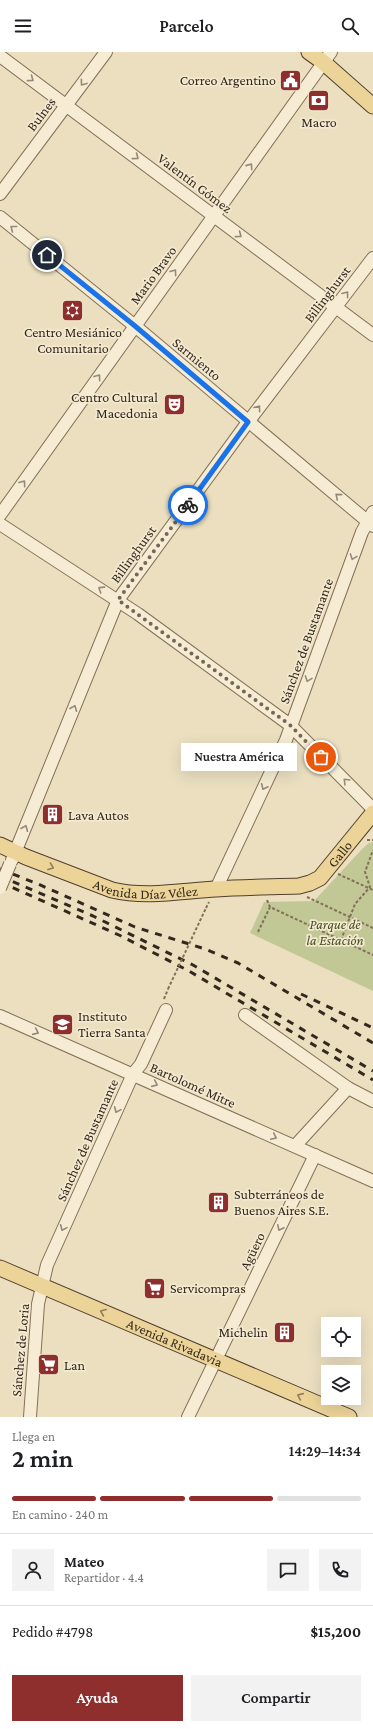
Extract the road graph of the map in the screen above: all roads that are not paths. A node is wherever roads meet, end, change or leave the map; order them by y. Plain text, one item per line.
1 (106, 52) edge
2 (309, 52) edge
3 (0, 56) edge
4 (327, 57) edge
5 (67, 105) junction
6 (373, 106) edge
7 (0, 194) edge
8 (214, 216) junction
9 (0, 217) edge
10 (373, 258) edge
11 (336, 307) junction
12 (135, 326) junction
13 (373, 335) edge
14 (248, 422) junction
15 (0, 515) edge
16 (371, 519) edge
17 (0, 524) edge
18 (118, 600) junction
19 (290, 725) junction
20 (373, 809) edge
21 (373, 813) edge
22 (0, 845) edge
23 (13, 859) junction
24 (0, 888) edge
25 (216, 889) junction
26 (303, 891) joint
27 (166, 1010) dead end
28 (245, 1015) dead end
29 (0, 1016) edge
30 (133, 1074) junction
31 (348, 1088) junction
32 (373, 1102) edge
33 (295, 1146) junction
34 (315, 1155) junction
35 (373, 1181) edge
36 (0, 1268) edge
37 (42, 1285) junction
38 (216, 1359) junction
39 (30, 1417) edge
40 (188, 1417) edge
41 (349, 1417) edge

1 -> 5 street, Bulnes
2 - 4 main road
3 -> 5 street, Valentín Gómez
4 - 6 main road
8 -> 4 street, Mario Bravo
5 - 7 street, Bulnes
5 -> 8 street, Valentín Gómez
8 -> 11 street, Valentín Gómez
12 -> 8 street, Mario Bravo
12 -> 9 street, Sarmiento
11 -> 10 street, Billinghurst
11 - 13 street, Valentín Gómez
14 -> 11 street, Billinghurst
12 - 14 street, Sarmiento
15 -> 12 street, Mario Bravo
16 -> 14 street, Sarmiento
14 - 18 street, Billinghurst
16 -> 19 street, Sánchez de Bustamante
18 -> 17 street
18 - 19 street
23 -> 18 street, Billinghurst
20 -> 19 street
19 -> 25 street, Sánchez de Bustamante
21 - 26 main road, Gallo
22 - 23 main road, Avenida Díaz Vélez
23 - 24 street, Billinghurst, bridge
23 -> 25 main road, Avenida Díaz Vélez
25 - 26 main road, Avenida Díaz Vélez
27 - 30 street, Sánchez de Bustamante
28 - 31 street
29 -> 30 street, Bartolomé Mitre
30 -> 33 street, Bartolomé Mitre
30 -> 37 street, Sánchez de Bustamante
31 - 32 street
31 - 33 street
33 - 34 street, Bartolomé Mitre
34 - 35 street, Bartolomé Mitre
34 -> 38 street, Agüero
36 - 37 main road, Avenida Rivadavia
38 -> 37 main road, Avenida Rivadavia
37 - 39 street, Sánchez de Loria
38 - 40 street, Agüero
41 -> 38 main road, Avenida Rivadavia

